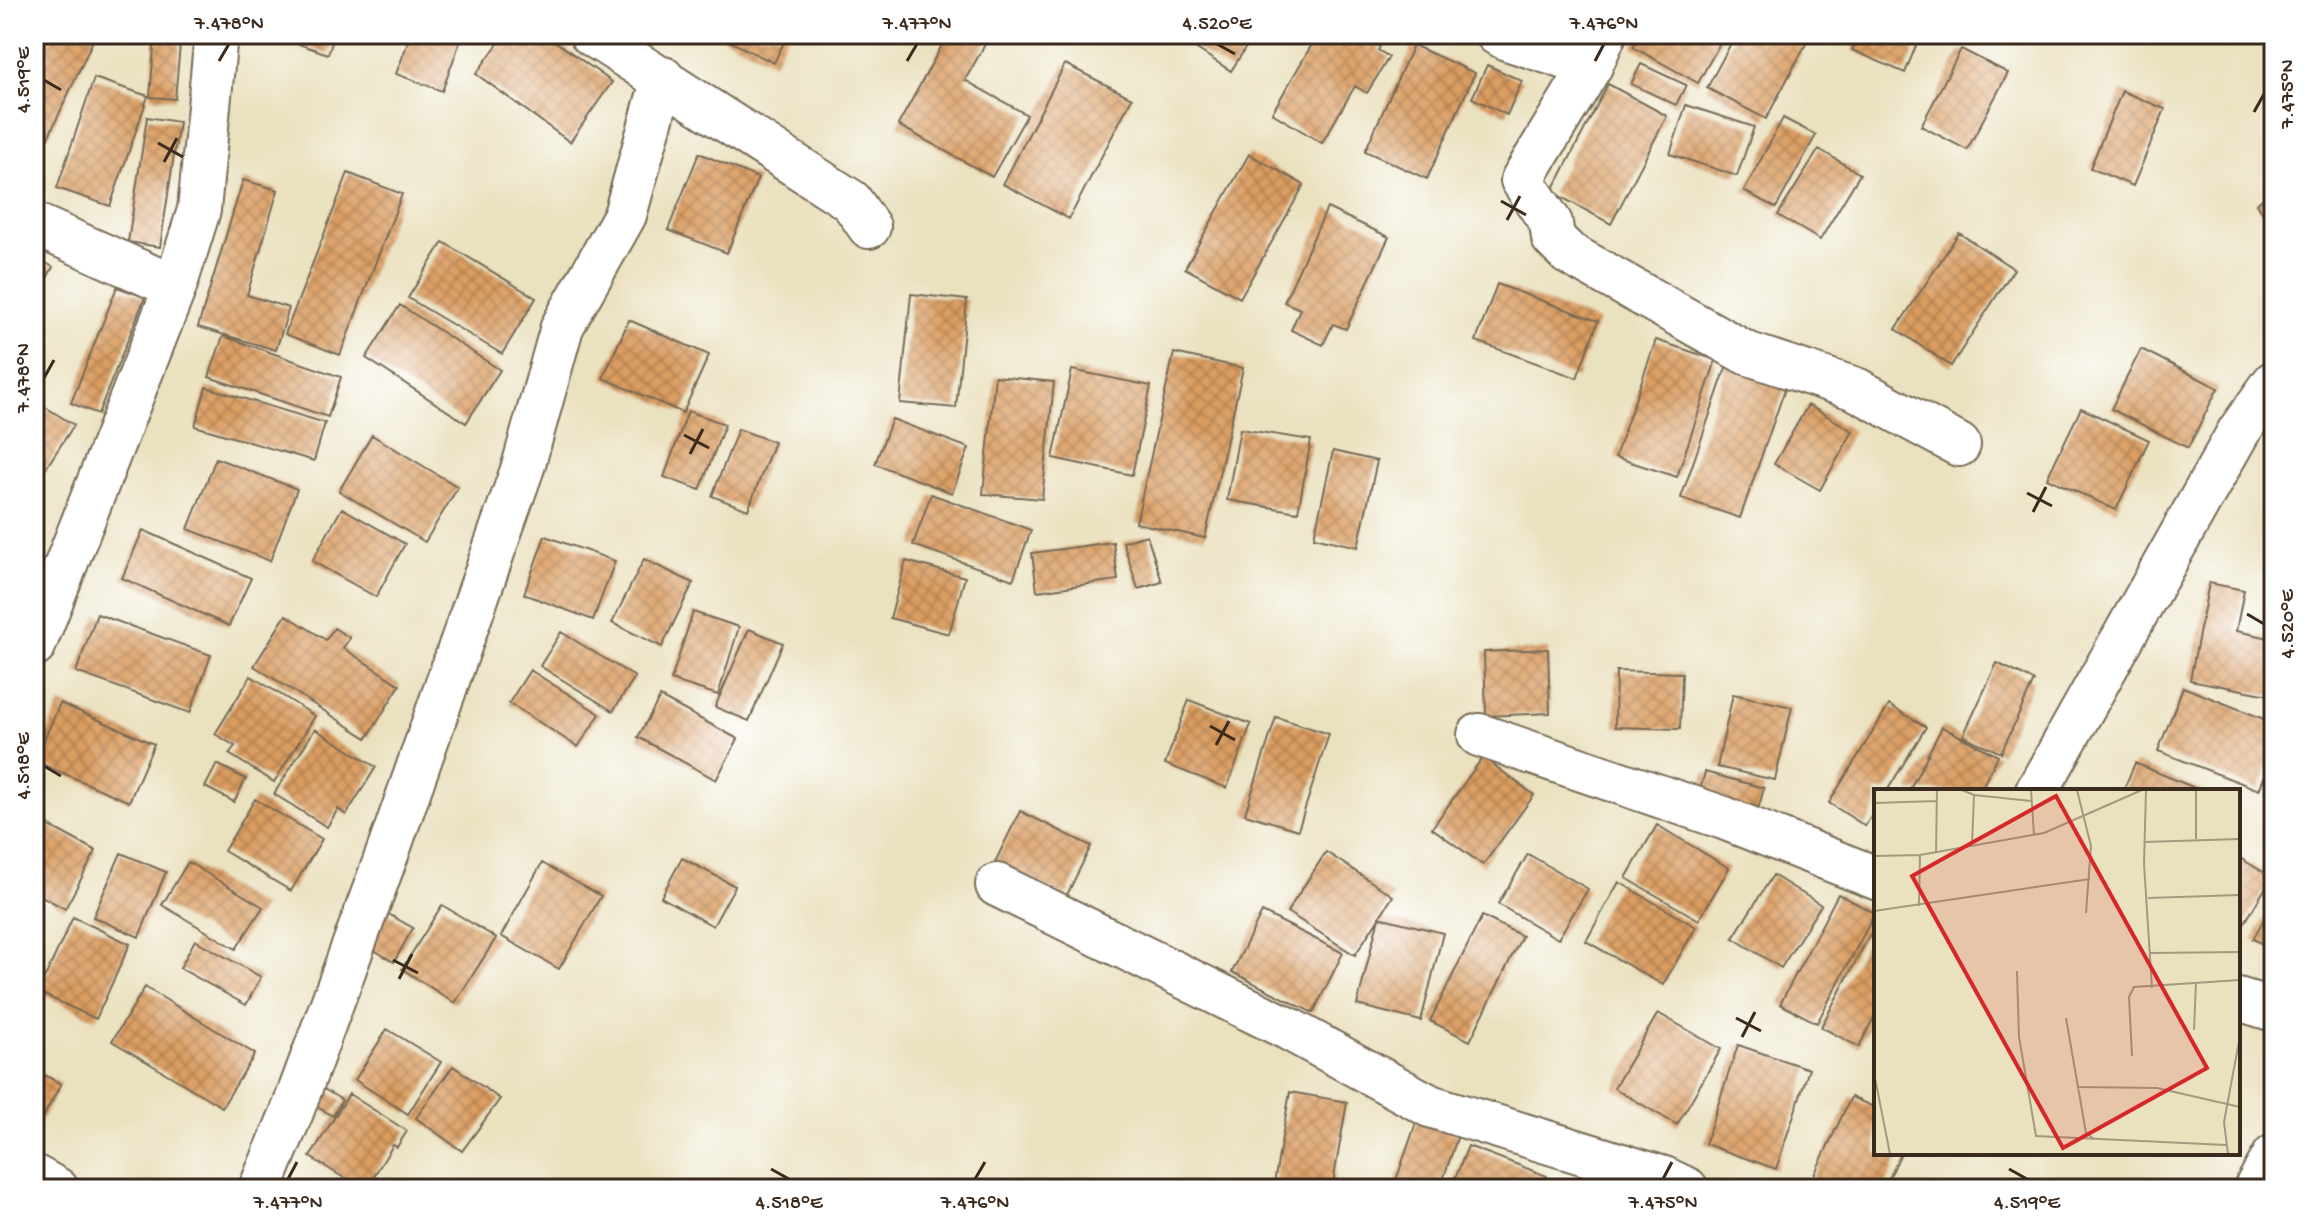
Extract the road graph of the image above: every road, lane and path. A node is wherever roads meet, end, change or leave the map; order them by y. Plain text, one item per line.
1 (216, 34) edge
2 (591, 34) edge
3 (1497, 34) edge
4 (1598, 50) edge
5 (663, 78) junction
6 (34, 224) edge
7 (869, 227) dead end
8 (175, 287) junction
9 (2274, 382) edge
10 (1959, 445) dead end
11 (34, 646) edge
12 (1479, 735) dead end
13 (2038, 789) edge
14 (1874, 877) edge
15 (997, 885) dead end
16 (2240, 1000) edge
17 (2274, 1010) edge
18 (2274, 1156) edge
19 (34, 1176) edge
20 (57, 1189) edge
21 (260, 1189) edge
22 (1687, 1189) edge
23 (2255, 1189) edge

1 - 8 street
2 - 5 street
3 - 4 street
4 - 10 street
5 - 7 street
5 - 21 street
6 - 8 street
8 - 11 street
9 - 13 street
12 - 14 street
15 - 22 street
16 - 17 street
18 - 23 street
19 - 20 street

